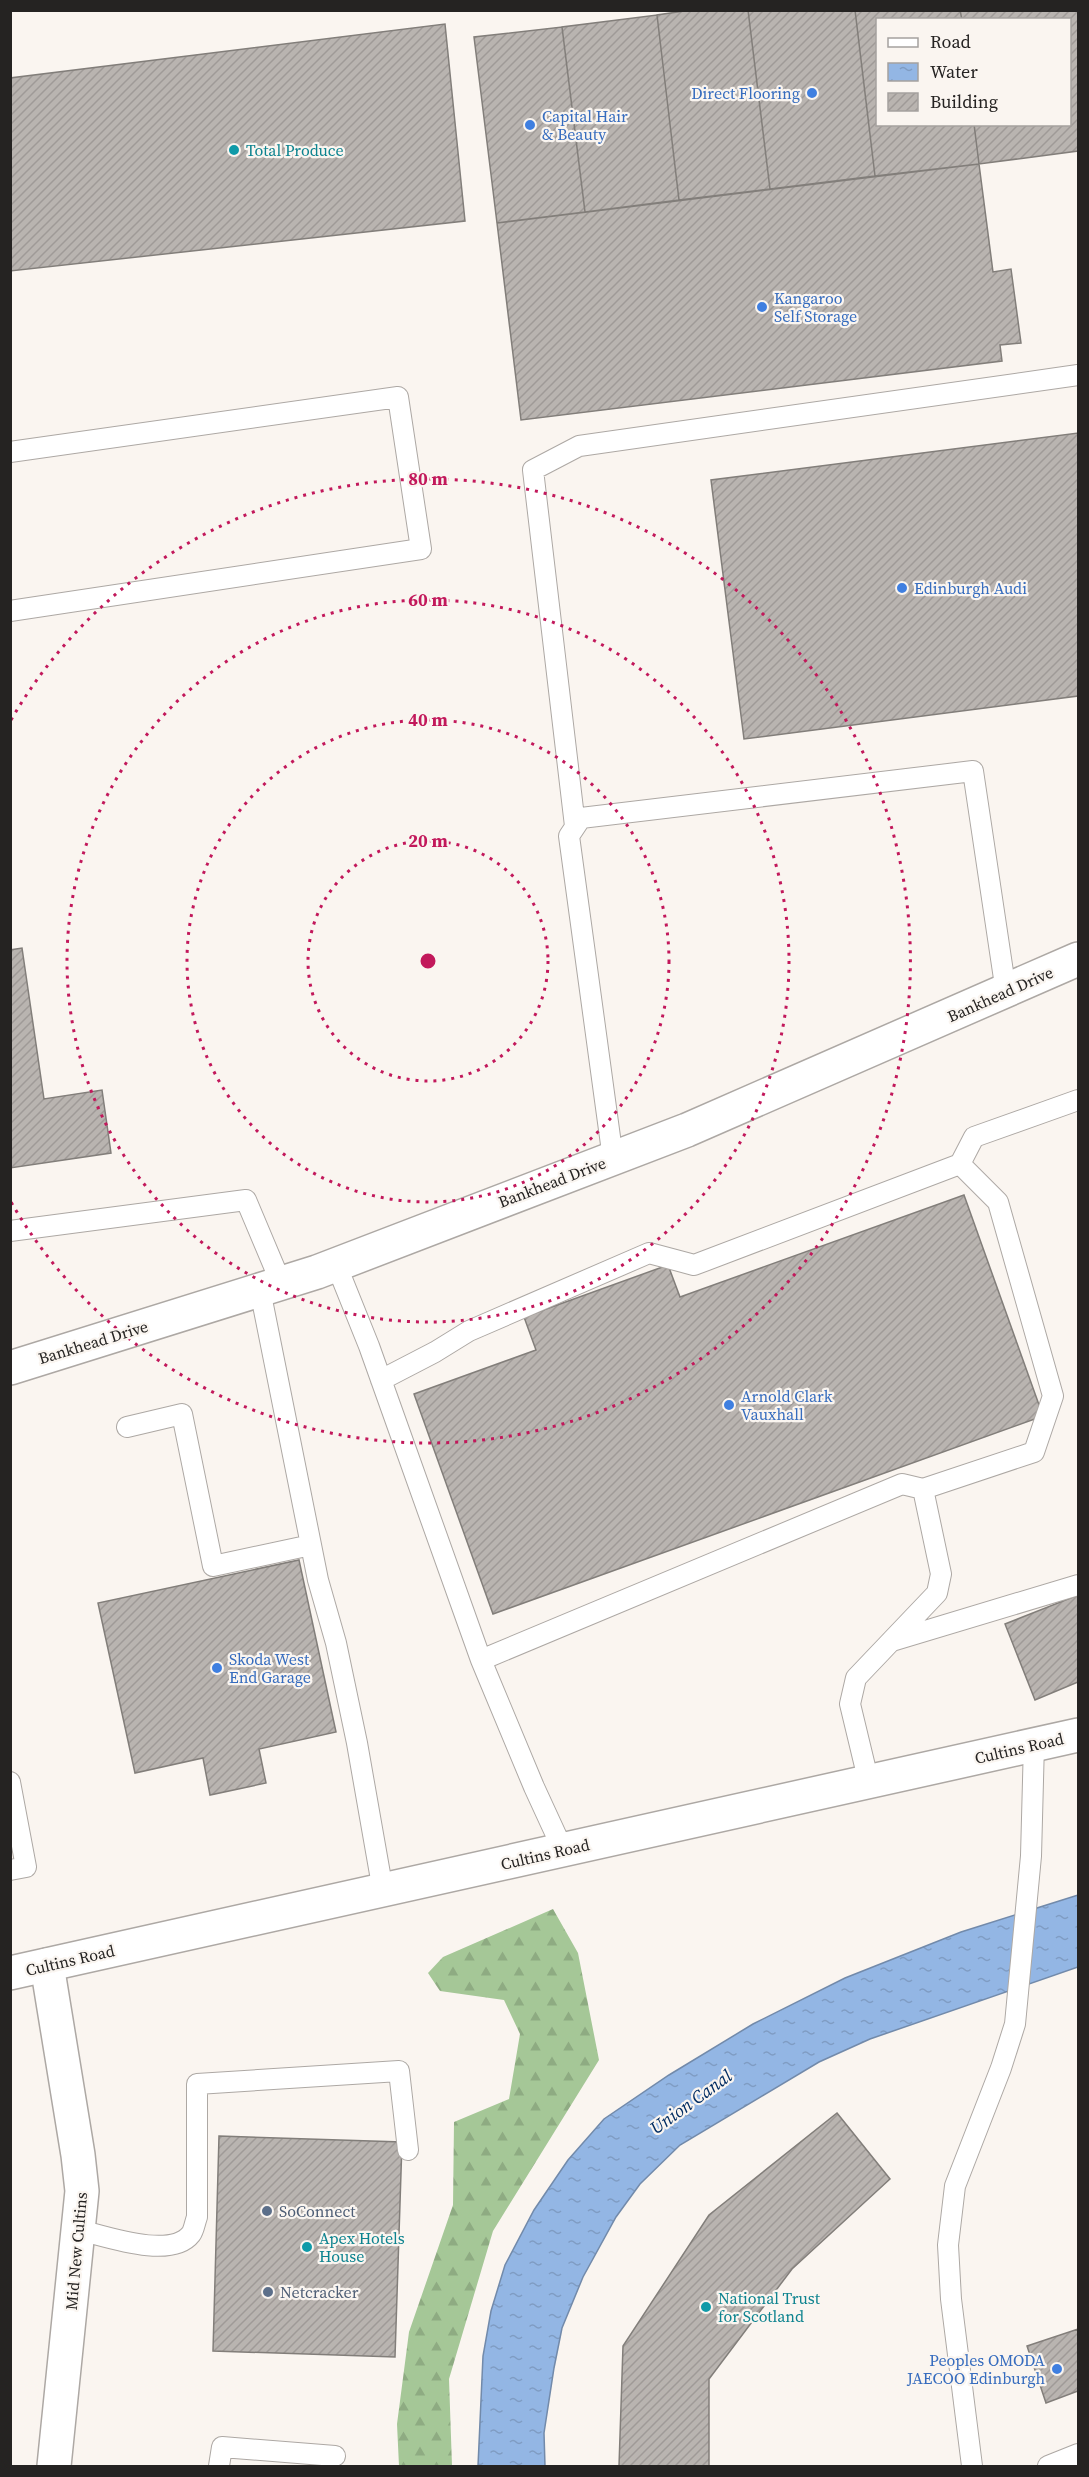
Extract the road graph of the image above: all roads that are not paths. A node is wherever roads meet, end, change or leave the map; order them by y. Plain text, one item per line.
1 (1078, 375) edge
2 (10, 452) edge
3 (10, 611) edge
4 (575, 826) junction
5 (1078, 959) edge
6 (1006, 992) junction
7 (1078, 1100) edge
8 (613, 1158) junction
9 (960, 1164) junction
10 (10, 1231) edge
11 (336, 1264) junction
12 (271, 1287) junction
13 (10, 1368) edge
14 (381, 1380) junction
15 (127, 1427) dead end
16 (923, 1489) junction
17 (311, 1545) junction
18 (1078, 1585) edge
19 (890, 1642) junction
20 (481, 1660) junction
21 (1078, 1735) edge
22 (1035, 1743) junction
23 (10, 1782) edge
24 (869, 1783) junction
25 (563, 1850) junction
26 (10, 1870) edge
27 (383, 1891) junction
28 (47, 1965) junction
29 (10, 1973) edge
30 (408, 2150) dead end
31 (79, 2230) junction
32 (1078, 2454) edge
33 (335, 2456) dead end
34 (54, 2466) edge
35 (219, 2466) edge
36 (972, 2466) edge
37 (1048, 2466) edge

1 - 4 lane
2 - 3 lane
4 - 6 lane
4 - 8 lane
5 - 6 street, Bankhead Drive
6 - 8 street, Bankhead Drive
7 - 9 lane
8 - 11 street, Bankhead Drive
9 - 14 lane
9 - 16 lane
10 - 12 lane
11 - 12 street, Bankhead Drive
11 - 14 lane
12 - 13 street, Bankhead Drive
12 - 17 lane
14 - 20 lane
15 - 17 lane
16 - 19 lane
16 - 20 lane
17 - 27 lane
18 - 19 lane
19 - 24 lane
20 - 25 lane
21 - 22 street, Cultins Road
22 - 24 street, Cultins Road
22 - 36 lane
23 - 26 lane
24 - 25 street, Cultins Road
25 - 27 street, Cultins Road
27 - 28 street, Cultins Road
28 - 29 street, Cultins Road
28 - 31 street, Mid New Cultins
30 - 31 lane
31 - 34 street, Mid New Cultins
32 - 37 lane
33 - 35 lane

